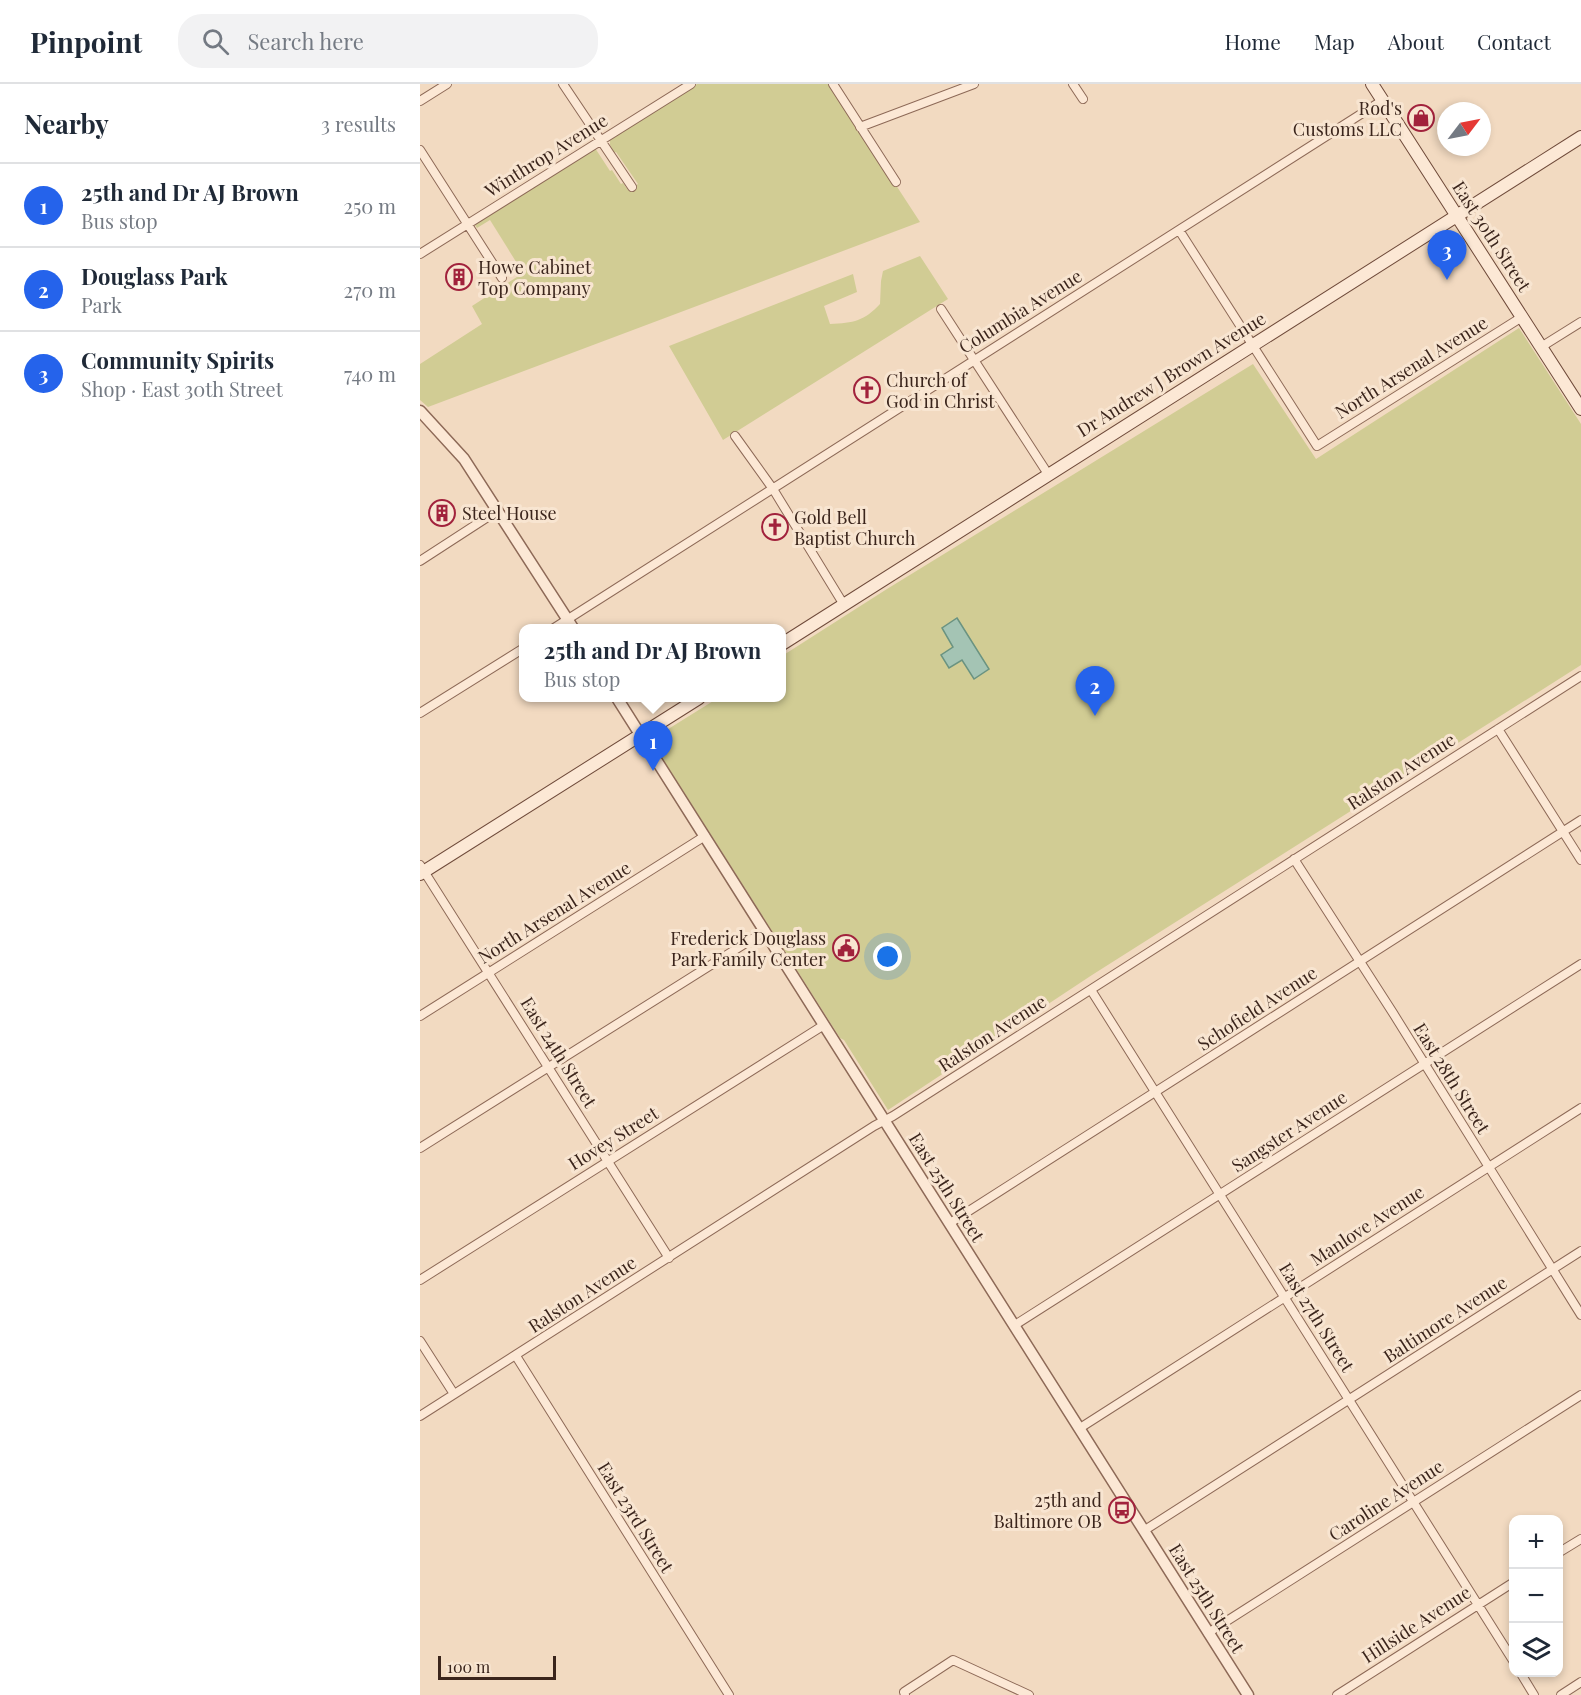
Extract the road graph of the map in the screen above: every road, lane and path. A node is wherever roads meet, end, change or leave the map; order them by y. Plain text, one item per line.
1 (447, 84) edge
2 (563, 84) edge
3 (691, 84) edge
4 (833, 84) edge
5 (974, 84) edge
6 (1073, 84) edge
7 (1372, 84) edge
8 (1083, 99) dead end
9 (1383, 100) junction
10 (420, 101) edge
11 (860, 127) junction
12 (1581, 137) edge
13 (600, 141) junction
14 (420, 150) edge
15 (896, 182) dead end
16 (632, 187) dead end
17 (1457, 215) junction
18 (467, 224) junction
19 (1179, 230) junction
20 (420, 254) edge
21 (502, 278) dead end
22 (941, 309) dead end
23 (1522, 317) junction
24 (1581, 322) edge
25 (1252, 344) junction
26 (1541, 347) junction
27 (975, 360) junction
28 (1581, 409) edge
29 (420, 411) edge
30 (735, 436) dead end
31 (1048, 474) junction
32 (772, 489) junction
33 (497, 511) junction
34 (420, 561) edge
35 (844, 605) junction
36 (570, 624) edge
37 (786, 641) edge
38 (519, 651) edge
39 (1581, 676) edge
40 (619, 702) edge
41 (693, 702) edge
42 (420, 713) edge
43 (1498, 729) junction
44 (640, 735) junction
45 (1581, 820) edge
46 (1563, 832) junction
47 (705, 836) junction
48 (1294, 859) junction
49 (1581, 860) edge
50 (421, 870) edge
51 (765, 931) junction
52 (1360, 961) junction
53 (1581, 964) edge
54 (489, 973) junction
55 (1091, 990) junction
56 (420, 1016) edge
57 (824, 1025) junction
58 (1424, 1064) junction
59 (548, 1067) junction
60 (1156, 1092) junction
61 (1581, 1107) edge
62 (885, 1120) junction
63 (420, 1148) edge
64 (608, 1161) junction
65 (1488, 1167) junction
66 (1220, 1195) junction
67 (950, 1223) junction
68 (1581, 1251) edge
69 (669, 1257) junction
70 (1552, 1270) junction
71 (420, 1280) edge
72 (1285, 1297) junction
73 (1581, 1315) edge
74 (1015, 1325) junction
75 (420, 1341) edge
76 (516, 1356) junction
77 (454, 1394) junction
78 (1581, 1395) edge
79 (1349, 1399) junction
80 (420, 1416) edge
81 (1080, 1428) junction
82 (1413, 1502) junction
83 (1145, 1530) junction
84 (1581, 1539) edge
85 (1563, 1550) edge
86 (1509, 1585) edge
87 (1478, 1605) junction
88 (1209, 1633) junction
89 (1509, 1654) edge
90 (1523, 1677) edge
91 (1581, 1682) edge
92 (729, 1695) edge
93 (905, 1695) edge
94 (1029, 1695) edge
95 (1248, 1695) edge
96 (1337, 1695) edge
97 (1534, 1695) edge
98 (1561, 1695) edge

1 - 10 street
2 - 13 street
3 - 13 street, Winthrop Avenue
4 - 11 street
5 - 11 street
6 - 8 street
7 - 9 main road, East 30th Street
9 - 17 main road, East 30th Street
9 - 19 street, Columbia Avenue
11 - 15 street
12 - 17 main road, Dr Andrew J Brown Avenue
13 - 16 street
13 - 18 street, Winthrop Avenue
14 - 18 street
17 - 23 main road, East 30th Street
17 - 25 main road, Dr Andrew J Brown Avenue
18 - 20 street, Winthrop Avenue
18 - 21 street
19 - 25 street
19 - 27 street, Columbia Avenue
22 - 27 street
23 - 25 street, North Arsenal Avenue
23 - 26 main road, East 30th Street
24 - 26 street
25 - 31 main road, Dr Andrew J Brown Avenue
26 - 28 main road, East 30th Street
27 - 31 street
27 - 32 street, Columbia Avenue
29 - 33 street
30 - 32 street
31 - 35 main road, Dr Andrew J Brown Avenue
32 - 35 street
32 - 36 street, Columbia Avenue
33 - 34 street
33 - 36 street
35 - 37 main road, Dr Andrew J Brown Avenue
38 - 42 street
39 - 43 street, Ralston Avenue
40 - 44 street, East 25th Street
41 - 44 main road
43 - 46 street
43 - 48 street, Ralston Avenue
44 - 47 street, East 25th Street
44 - 50 main road
45 - 46 street, Schofield Avenue
46 - 49 street
46 - 52 street, Schofield Avenue
47 - 51 street, East 25th Street
47 - 54 street, North Arsenal Avenue
48 - 52 street, East 28th Street
48 - 55 street, Ralston Avenue
50 - 54 street, East 24th Street
51 - 57 street, East 25th Street
51 - 59 street
52 - 58 street, East 28th Street
52 - 60 street, Schofield Avenue
53 - 58 street, Sangster Avenue
54 - 56 street, North Arsenal Avenue
54 - 59 street, East 24th Street
55 - 60 street, East 27th Street
55 - 62 street, Ralston Avenue
57 - 62 street, East 25th Street
57 - 64 street, Hovey Street
58 - 65 street, East 28th Street
58 - 66 street, Sangster Avenue
59 - 63 street
59 - 64 street, East 24th Street
60 - 66 street, East 27th Street
60 - 67 street, Schofield Avenue
61 - 65 street, Manlove Avenue
62 - 67 street, East 25th Street
62 - 69 street, Ralston Avenue
64 - 69 street, East 24th Street
64 - 71 street, Hovey Street
65 - 70 street, East 28th Street
65 - 72 street, Manlove Avenue
66 - 72 street, East 27th Street
66 - 74 street, Sangster Avenue
67 - 74 street, East 25th Street
68 - 70 street, Baltimore Avenue
69 - 76 street, Ralston Avenue
70 - 73 street, East 28th Street
70 - 79 street, Baltimore Avenue
72 - 79 street, East 27th Street
72 - 81 street, Manlove Avenue
74 - 81 street, East 25th Street
75 - 77 street
76 - 77 street, Ralston Avenue
76 - 92 street, East 23rd Street
77 - 80 street, Ralston Avenue
78 - 82 street, Caroline Avenue
79 - 82 street, East 27th Street
79 - 83 street, Baltimore Avenue
81 - 83 street, East 25th Street
82 - 87 street, East 27th Street
82 - 88 street, Caroline Avenue
83 - 88 street, East 25th Street
84 - 85 street
86 - 87 street, Hillside Avenue
87 - 89 street, East 27th Street
87 - 96 street, Hillside Avenue
88 - 95 street, East 25th Street
90 - 97 street
91 - 98 street
93 - 94 street

